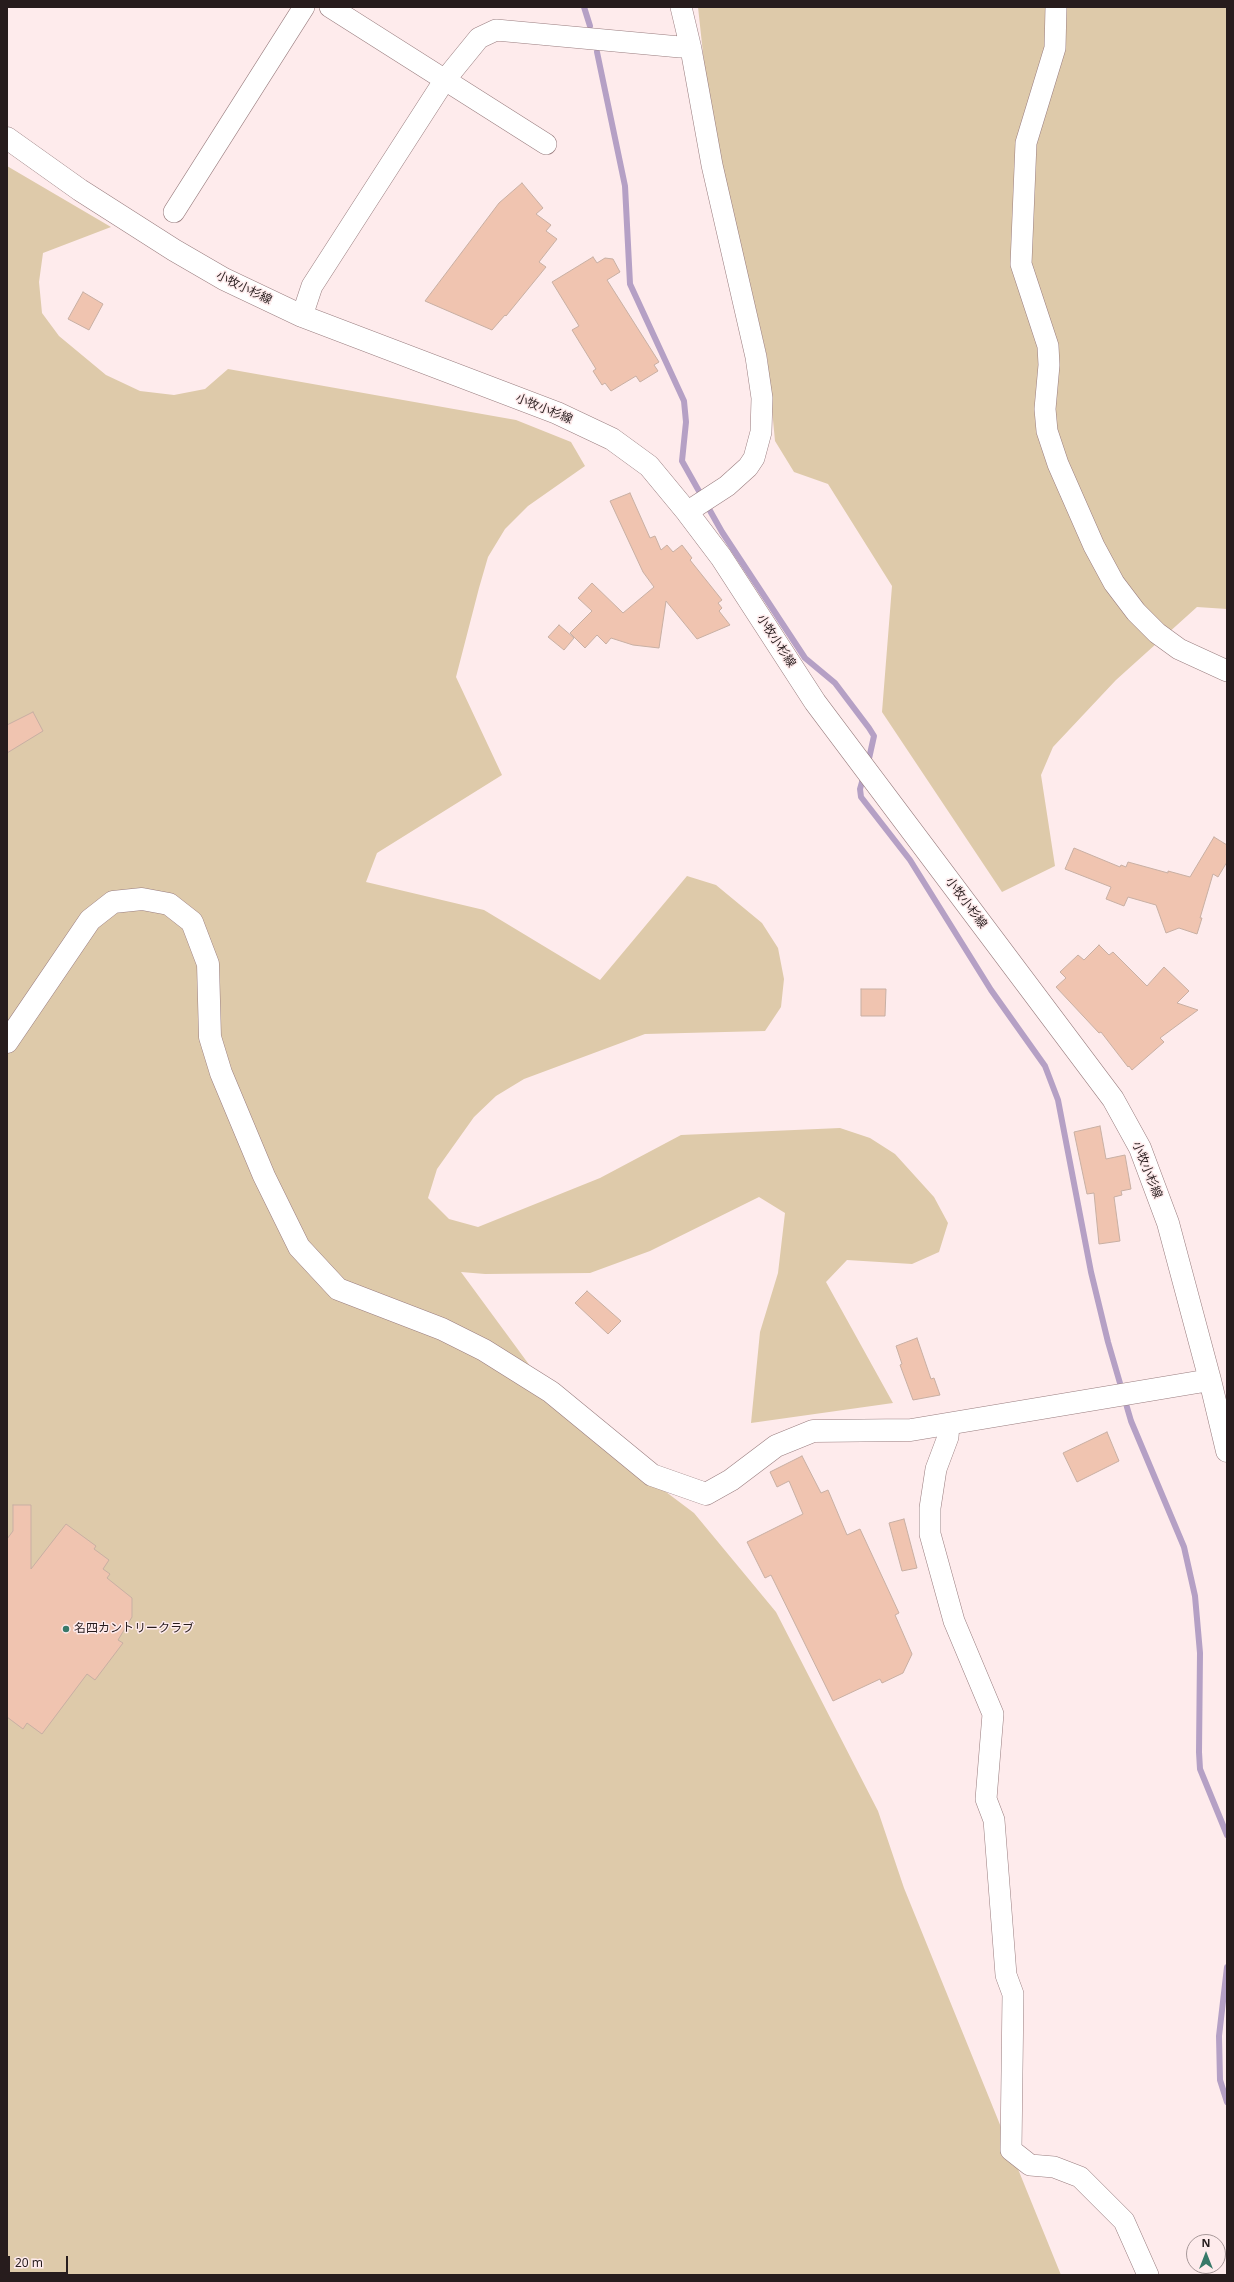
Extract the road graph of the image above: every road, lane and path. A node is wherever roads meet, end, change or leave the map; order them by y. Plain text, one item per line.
1 (304, 7) edge
2 (330, 7) edge
3 (681, 7) edge
4 (1056, 7) edge
5 (690, 45) junction
6 (444, 81) junction
7 (7, 138) edge
8 (546, 144) dead end
9 (174, 212) dead end
10 (302, 316) junction
11 (690, 510) junction
12 (1227, 671) edge
13 (7, 1042) edge
14 (1210, 1380) junction
15 (949, 1424) junction
16 (1227, 1451) edge
17 (1148, 2275) edge

1 - 9 street
2 - 6 street
3 - 5 street
4 - 12 street
5 - 6 street
5 - 11 street
6 - 8 street
6 - 10 street
7 - 10 main road, 小牧小杉線
10 - 11 main road, 小牧小杉線
11 - 14 main road, 小牧小杉線
13 - 15 main road
14 - 15 main road
14 - 16 main road, 小牧小杉線
15 - 17 street

